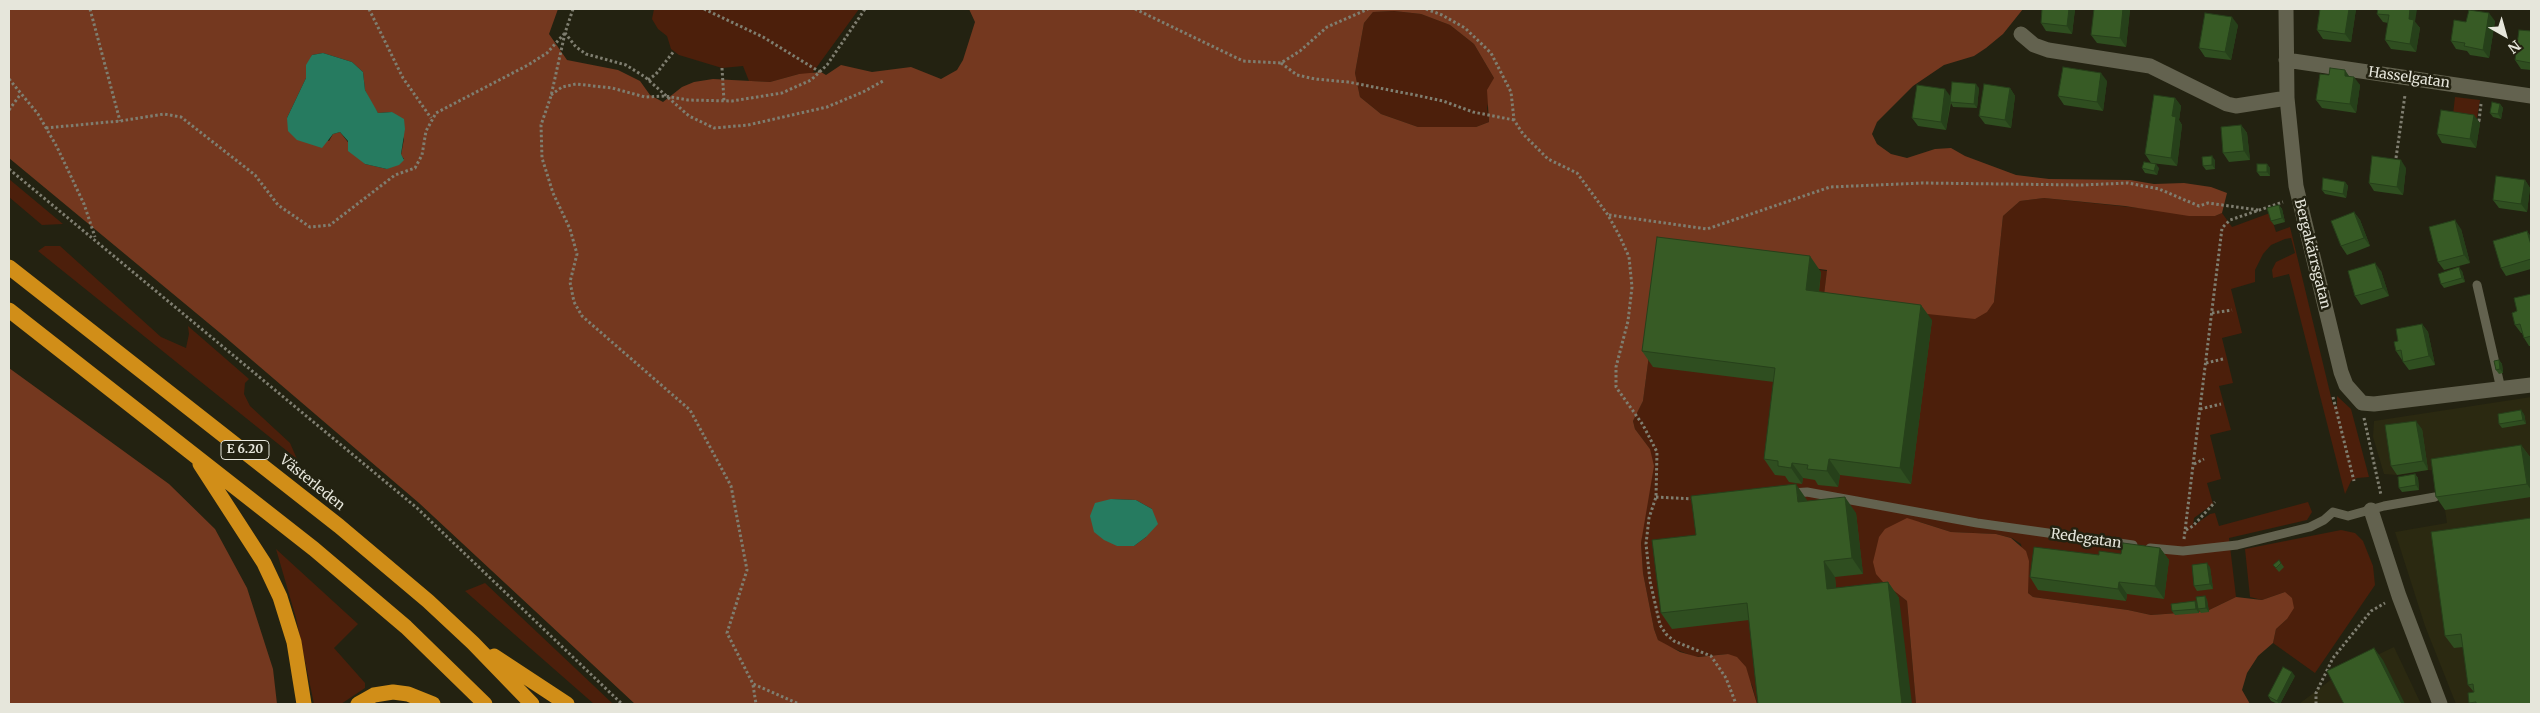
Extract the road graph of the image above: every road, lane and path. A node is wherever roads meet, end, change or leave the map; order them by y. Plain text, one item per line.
1 (90, 9) edge
2 (369, 9) edge
3 (573, 9) edge
4 (704, 9) edge
5 (865, 9) edge
6 (1135, 9) edge
7 (1368, 9) edge
8 (1426, 9) edge
9 (2286, 9) edge
10 (565, 33) junction
11 (2021, 34) dead end
12 (674, 51) dead end
13 (2286, 60) junction
14 (1281, 63) junction
15 (722, 68) dead end
16 (820, 72) junction
17 (2408, 78) junction
18 (9, 79) edge
19 (648, 80) junction
20 (883, 81) dead end
21 (2483, 89) junction
22 (20, 95) junction
23 (551, 96) junction
24 (665, 96) junction
25 (2531, 96) edge
26 (2287, 98) junction
27 (724, 101) junction
28 (9, 110) edge
29 (432, 118) junction
30 (2469, 119) edge
31 (1514, 120) junction
32 (120, 121) junction
33 (46, 128) junction
34 (2396, 158) edge
35 (9, 169) edge
36 (2298, 197) junction
37 (2258, 210) junction
38 (1608, 215) junction
39 (96, 239) junction
40 (9, 267) edge
41 (2477, 286) dead end
42 (9, 310) edge
43 (2232, 310) dead end
44 (2212, 313) junction
45 (2223, 359) dead end
46 (2206, 363) junction
47 (2531, 385) edge
48 (2501, 389) junction
49 (2333, 397) dead end
50 (2362, 402) junction
51 (2221, 404) dead end
52 (2200, 409) junction
53 (193, 452) junction
54 (2204, 459) dead end
55 (2193, 464) junction
56 (2354, 481) dead end
57 (1778, 494) edge
58 (1656, 497) junction
59 (2435, 497) edge
60 (1701, 499) edge
61 (2216, 502) dead end
62 (2377, 508) junction
63 (2185, 530) junction
64 (2183, 551) junction
65 (2399, 596) junction
66 (473, 643) junction
67 (753, 684) junction
68 (304, 704) edge
69 (358, 704) edge
70 (433, 704) edge
71 (485, 704) edge
72 (532, 704) edge
73 (568, 704) edge
74 (622, 704) edge
75 (756, 704) edge
76 (799, 704) edge
77 (1736, 704) edge
78 (2316, 704) edge
79 (2440, 704) edge

1 - 32 path
2 - 29 path
3 - 10 path
4 - 16 path
5 - 16 path
6 - 14 path
7 - 14 path
8 - 31 path
9 - 13 street, Bergakärrsgatan
10 - 19 path
10 - 23 path
10 - 29 path
11 - 26 street
12 - 19 path
13 - 17 street, Hasselgatan
13 - 26 street, Bergakärrsgatan
14 - 31 path
15 - 27 path
16 - 27 path
17 - 21 street, Hasselgatan
17 - 34 path
18 - 22 path
19 - 24 path
20 - 24 path
21 - 25 street, Hasselgatan
21 - 30 path
22 - 28 path
22 - 33 path
23 - 24 path
23 - 67 path
24 - 27 path
26 - 36 street, Bergakärrsgatan
29 - 32 path
31 - 38 path
32 - 33 path
33 - 39 path
35 - 39 path
36 - 37 path
36 - 50 street, Bergakärrsgatan
37 - 38 path
37 - 44 path
38 - 58 path
39 - 74 path
40 - 66 highway, Västerleden / E 6.20
41 - 48 lane
42 - 53 highway, E 6.20
43 - 44 path
44 - 46 path
45 - 46 path
46 - 52 path
47 - 48 street
48 - 50 street
49 - 56 path
50 - 62 path
51 - 52 path
52 - 55 path
53 - 68 highway
53 - 71 highway, E 6.20
54 - 55 path
55 - 63 path
57 - 64 lane, Redegatan
58 - 60 path
58 - 77 path
59 - 62 lane, Redegatan
61 - 63 path
62 - 64 lane, Redegatan
62 - 65 street
63 - 64 path
65 - 78 path
65 - 79 street
66 - 72 highway, Västerleden / E 6.20
66 - 73 highway
67 - 75 path
67 - 76 path
69 - 70 highway

